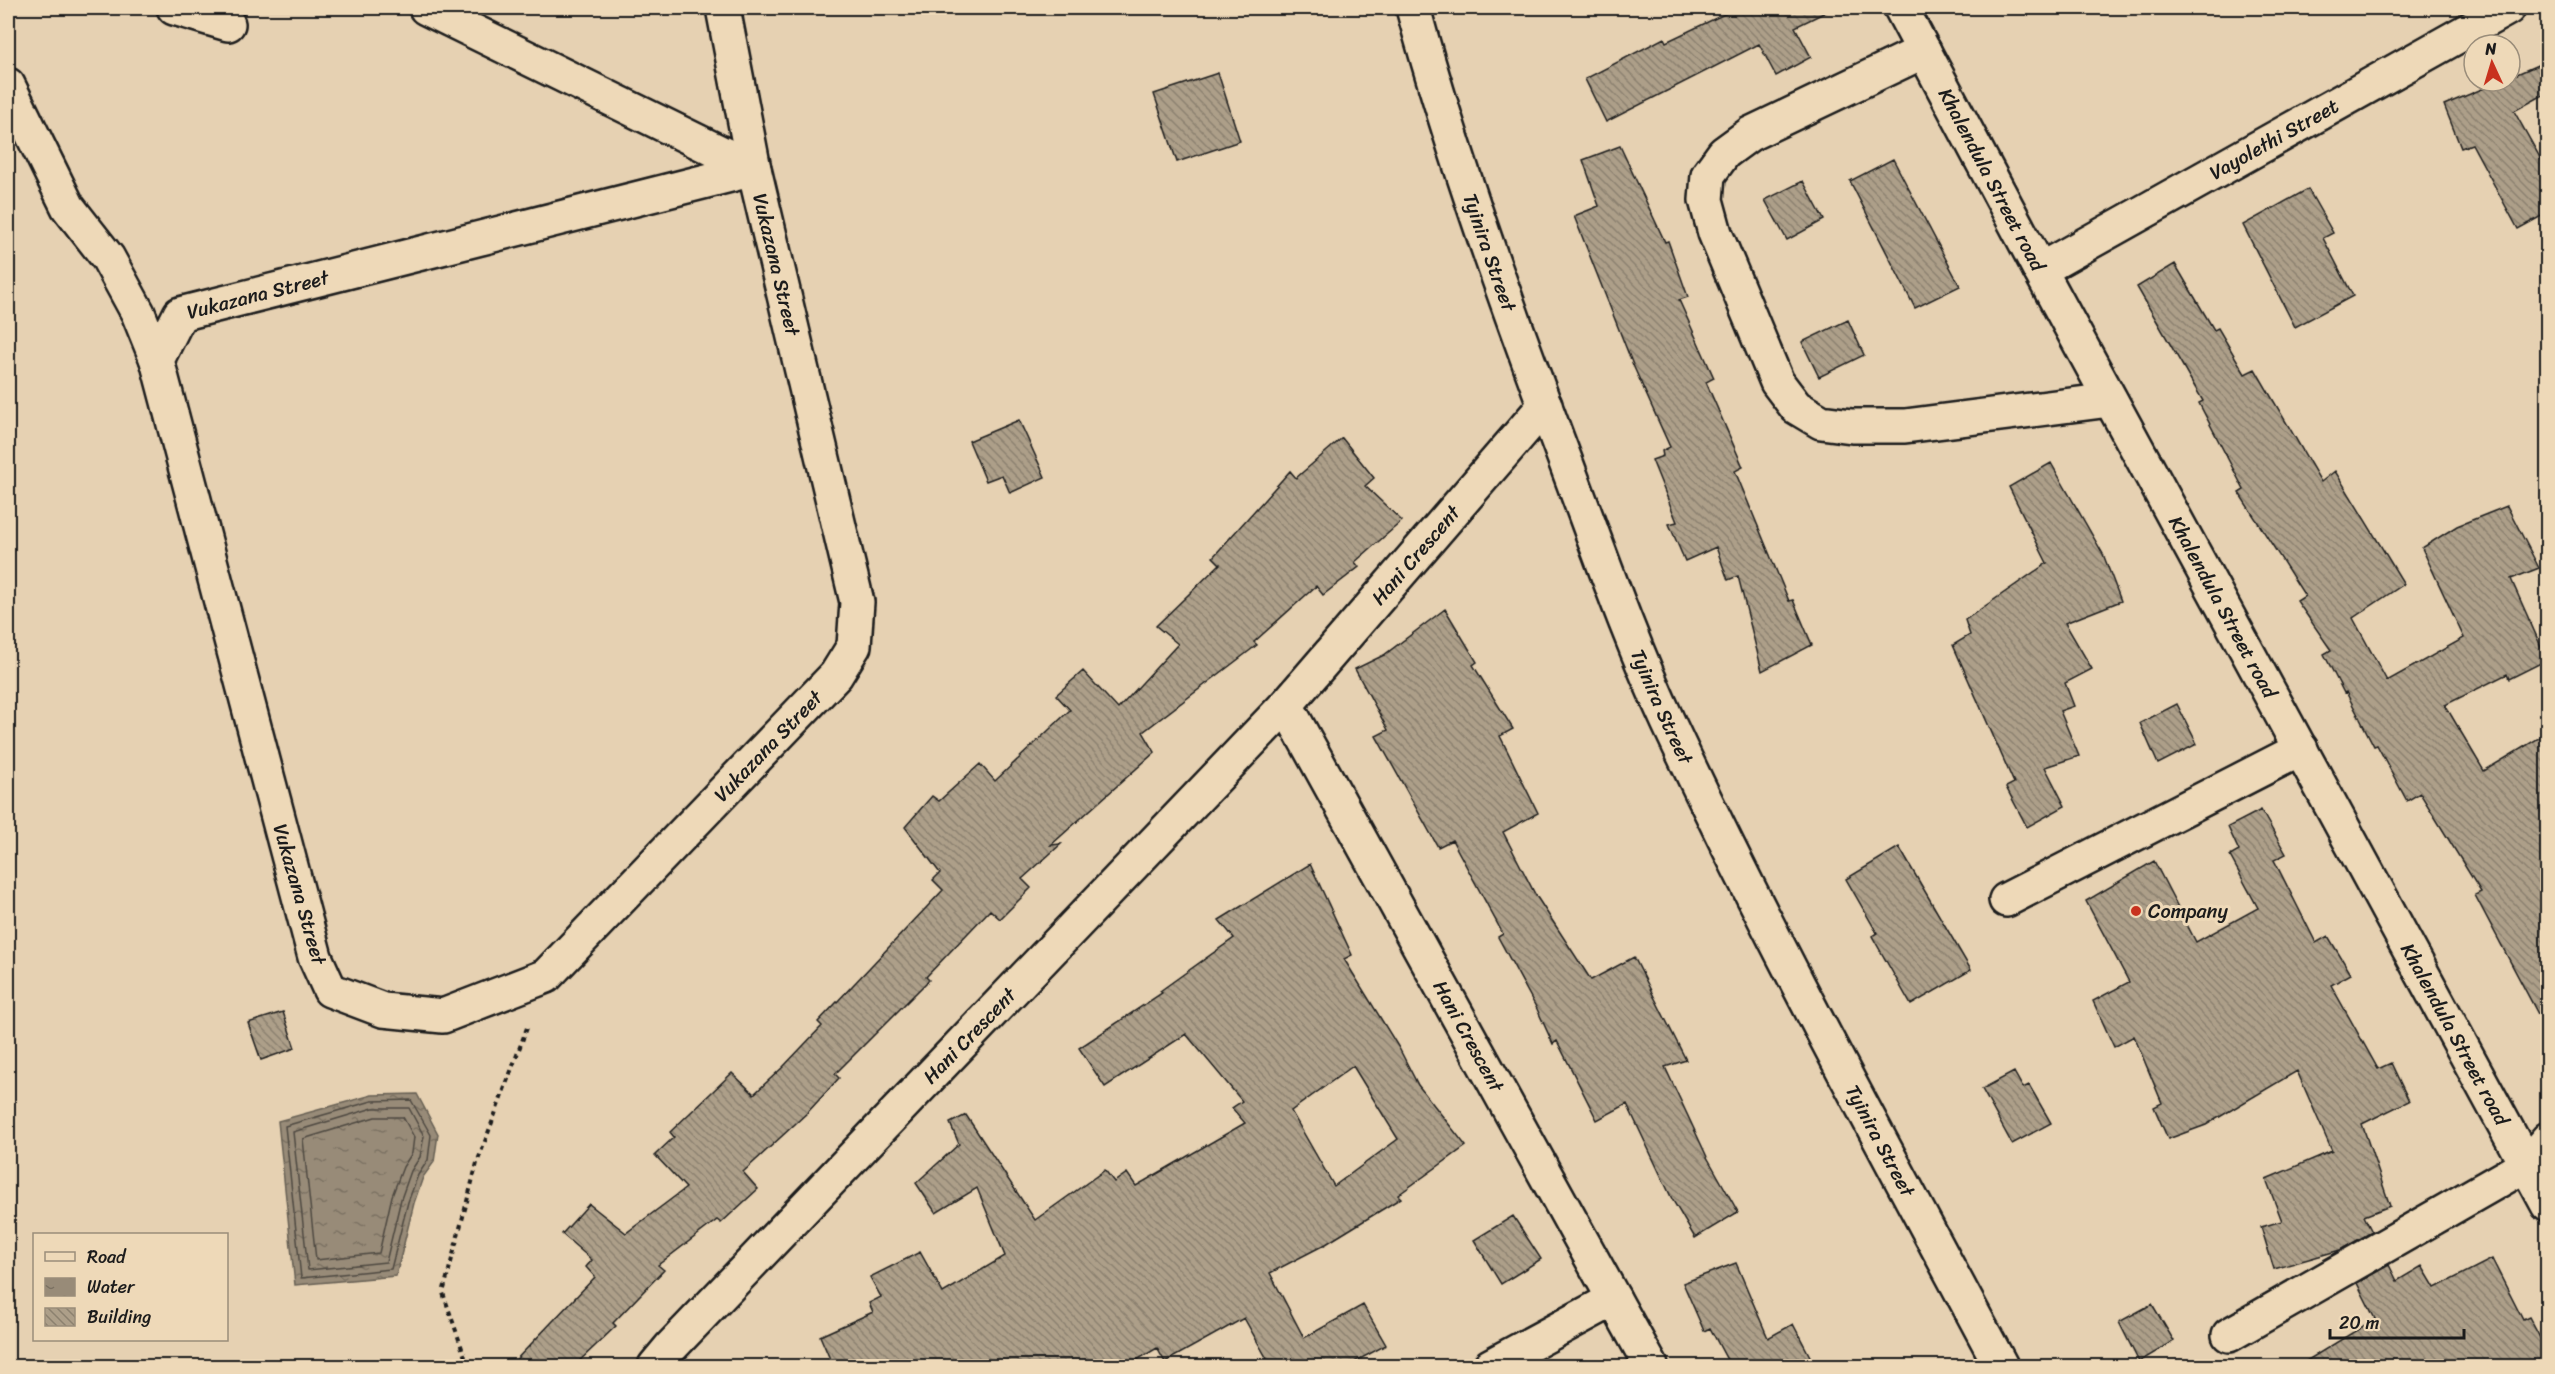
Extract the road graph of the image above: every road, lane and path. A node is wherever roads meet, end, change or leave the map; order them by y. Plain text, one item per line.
1 (174, 8) edge
2 (426, 8) edge
3 (723, 8) edge
4 (1413, 8) edge
5 (1901, 8) edge
6 (2508, 8) edge
7 (228, 24) dead end
8 (1924, 51) junction
9 (8, 85) edge
10 (754, 170) junction
11 (2040, 270) junction
12 (158, 360) junction
13 (2110, 400) junction
14 (1545, 405) junction
15 (1286, 705) junction
16 (2301, 749) junction
17 (2006, 900) dead end
18 (546, 976) junction
19 (2547, 1139) edge
20 (2526, 1165) junction
21 (2547, 1205) edge
22 (1614, 1299) junction
23 (2229, 1335) dead end
24 (468, 1366) edge
25 (655, 1366) edge
26 (1490, 1366) edge
27 (1651, 1366) edge
28 (2001, 1366) edge

1 - 7 street
2 - 10 street
3 - 10 street, Vukazana Street
4 - 14 street, Tyinira Street
5 - 8 street, Khalendula Street road
6 - 11 street, Vayolethi Street
8 - 11 street, Khalendula Street road
8 - 13 street
9 - 12 street
10 - 12 street, Vukazana Street
10 - 18 street, Vukazana Street
11 - 13 street, Khalendula Street road
12 - 18 street, Vukazana Street
13 - 16 street, Khalendula Street road
14 - 15 street, Hani Crescent
14 - 28 street, Tyinira Street
15 - 22 street, Hani Crescent
15 - 25 street, Hani Crescent
16 - 17 street
16 - 20 street, Khalendula Street road
18 - 24 path
19 - 20 street
20 - 21 street, Khalendula Street road
20 - 23 street
22 - 26 street
22 - 27 street, Hani Crescent

